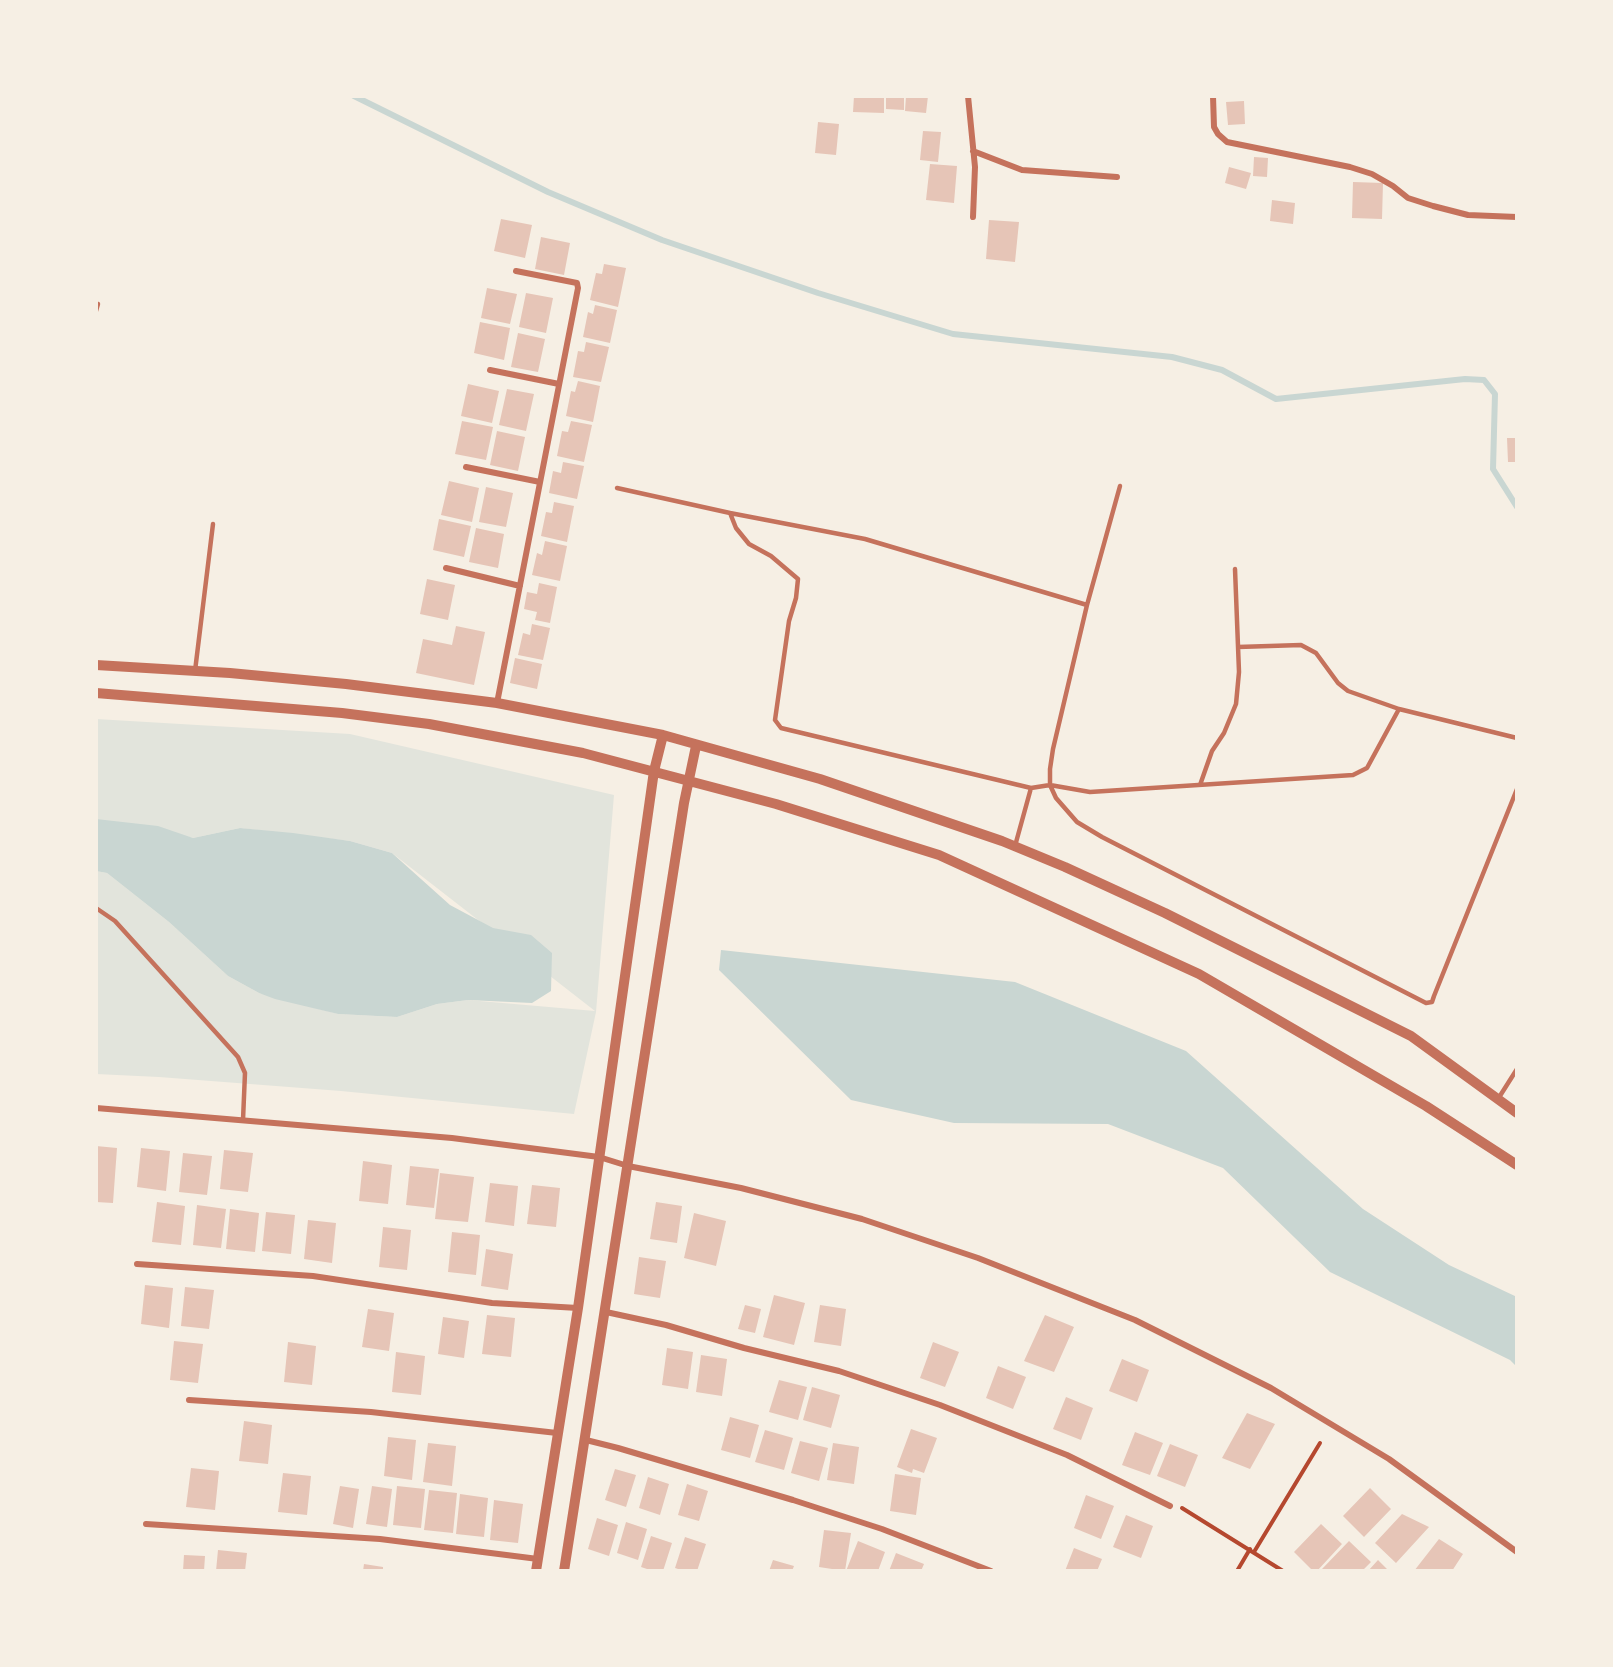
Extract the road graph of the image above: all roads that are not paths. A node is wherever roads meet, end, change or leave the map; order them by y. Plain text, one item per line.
1 (968, 96) edge
2 (1213, 96) edge
3 (973, 151) junction
4 (1117, 177) dead end
5 (973, 217) dead end
6 (1517, 217) edge
7 (516, 271) dead end
8 (98, 304) dead end
9 (96, 311) edge
10 (490, 370) dead end
11 (559, 384) junction
12 (466, 467) dead end
13 (540, 482) junction
14 (1120, 486) dead end
15 (617, 488) dead end
16 (730, 513) junction
17 (213, 524) dead end
18 (446, 568) dead end
19 (1235, 569) dead end
20 (520, 586) junction
21 (1087, 605) junction
22 (1238, 647) junction
23 (96, 665) edge
24 (195, 671) junction
25 (96, 693) edge
26 (497, 703) junction
27 (1399, 709) junction
28 (663, 735) junction
29 (1517, 738) edge
30 (696, 746) junction
31 (654, 771) junction
32 (688, 781) junction
33 (1050, 785) junction
34 (1200, 785) junction
35 (1031, 788) junction
36 (1517, 789) edge
37 (1015, 846) junction
38 (96, 908) edge
39 (1517, 1069) edge
40 (1498, 1100) junction
41 (96, 1108) edge
42 (1517, 1113) edge
43 (243, 1120) junction
44 (599, 1157) junction
45 (1517, 1165) edge
46 (628, 1166) junction
47 (137, 1264) dead end
48 (578, 1308) junction
49 (606, 1312) junction
50 (189, 1400) dead end
51 (557, 1433) junction
52 (586, 1440) junction
53 (1170, 1506) dead end
54 (146, 1524) dead end
55 (1517, 1552) edge
56 (538, 1559) junction
57 (536, 1571) edge
58 (564, 1571) edge
59 (991, 1571) edge

1 - 3 street
2 - 6 street
3 - 4 street
3 - 5 street
7 - 11 street
8 - 9 lane
10 - 11 street
11 - 13 street
12 - 13 street
13 - 20 street
14 - 21 lane
15 - 16 lane
16 - 21 lane
16 - 35 lane
17 - 24 lane
18 - 20 street
19 - 22 lane
20 - 26 street
21 - 33 lane
22 - 27 lane
22 - 34 lane
23 - 24 street
24 - 26 street
25 - 31 street
26 - 28 street
27 - 29 lane
27 - 34 lane
28 - 30 street
28 - 31 street
30 - 32 street
30 - 37 street
31 - 32 street
31 - 44 street
32 - 45 street
32 - 46 street
33 - 34 lane
33 - 35 lane
33 - 36 lane
35 - 37 lane
37 - 40 street
38 - 43 lane
39 - 40 lane
40 - 42 street
41 - 43 street
43 - 44 street
44 - 46 street
44 - 48 street
46 - 49 street
46 - 55 street
47 - 48 street
48 - 51 street
49 - 52 street
49 - 53 street
50 - 51 street
51 - 56 street
52 - 58 street
52 - 59 street
54 - 56 street
56 - 57 street

